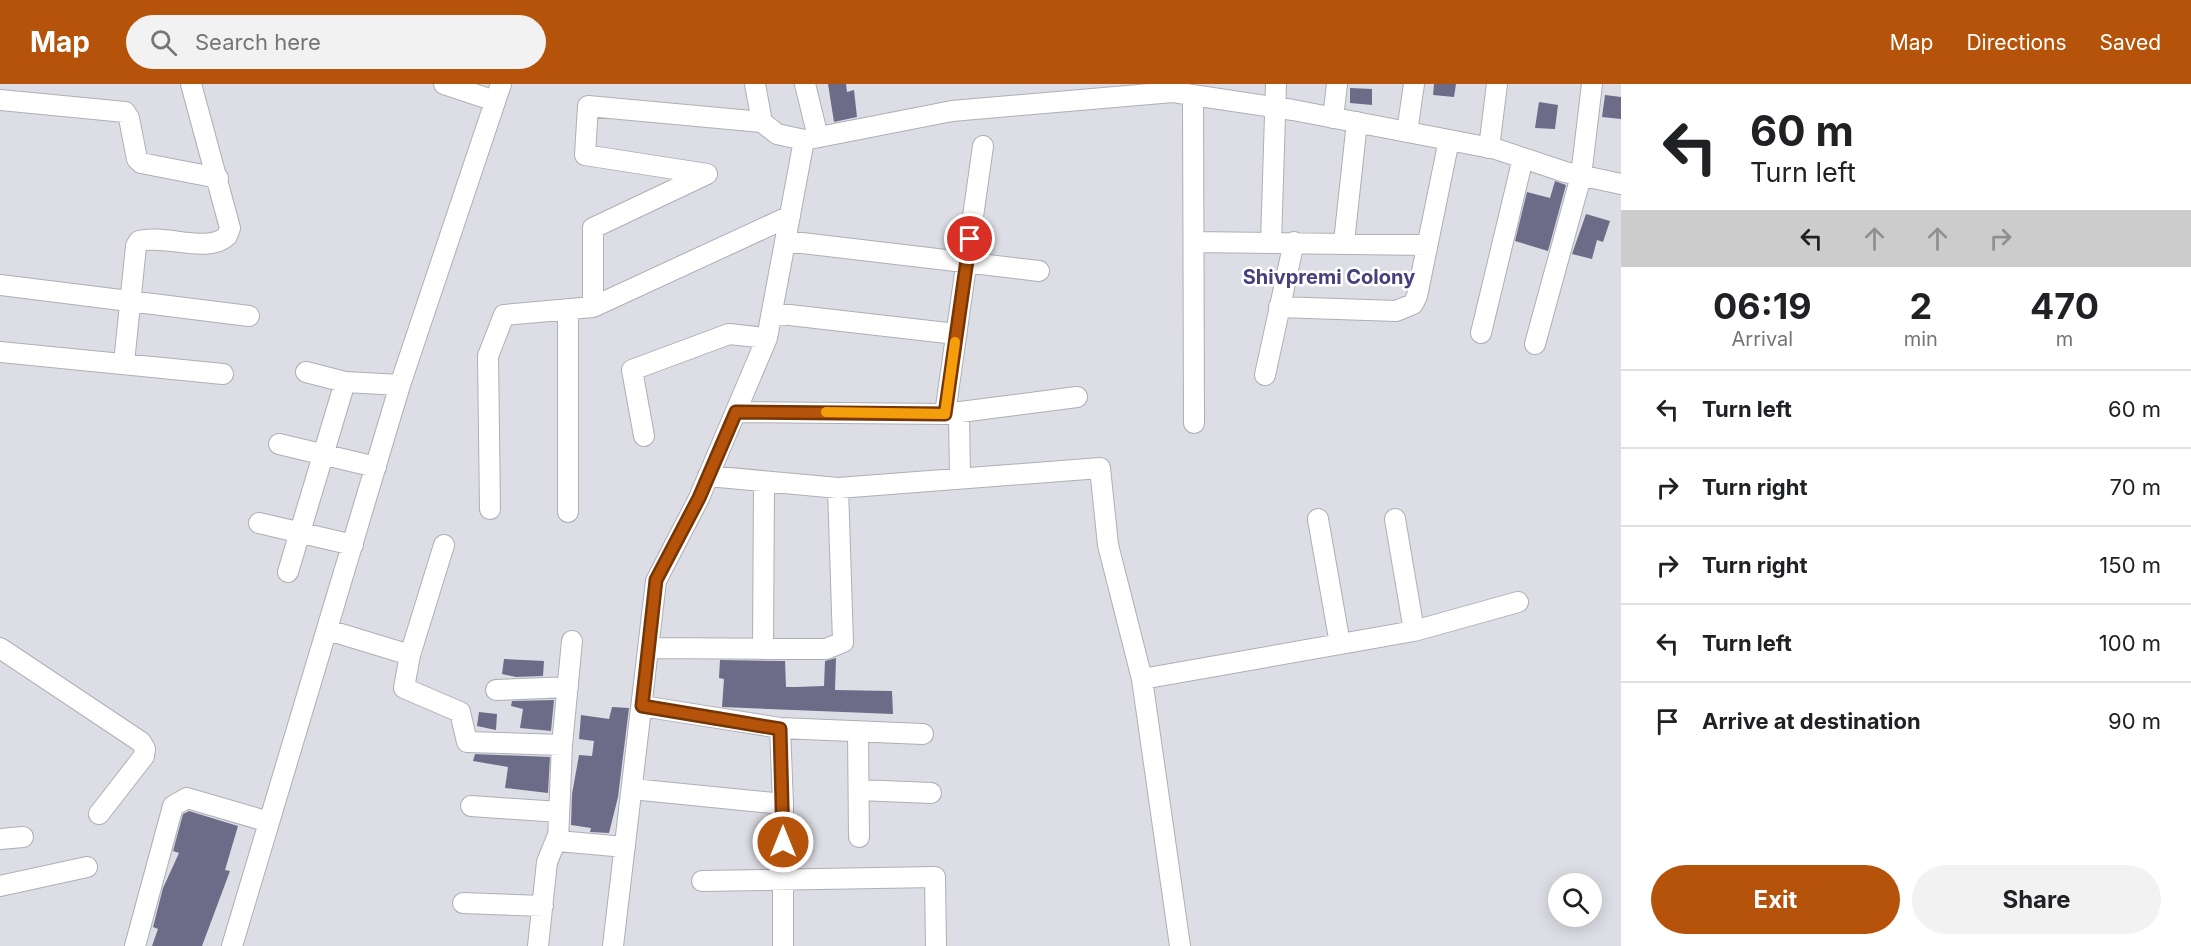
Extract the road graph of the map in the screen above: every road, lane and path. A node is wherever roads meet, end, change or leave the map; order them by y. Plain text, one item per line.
1 (192, 84) edge
2 (444, 84) edge
3 (755, 84) edge
4 (805, 84) edge
5 (1276, 84) edge
6 (1337, 84) edge
7 (1414, 84) edge
8 (1497, 84) edge
9 (1592, 84) edge
10 (1137, 90) edge
11 (1215, 91) edge
12 (498, 92) edge
13 (1193, 95) junction
14 (0, 100) edge
15 (1275, 108) junction
16 (1333, 118) junction
17 (762, 122) junction
18 (1357, 123) junction
19 (1407, 132) junction
20 (811, 139) junction
21 (1449, 140) junction
22 (983, 146) dead end
23 (1490, 148) junction
24 (1523, 158) junction
25 (1581, 176) junction
26 (218, 178) junction
27 (1621, 184) edge
28 (790, 216) junction
29 (785, 241) junction
30 (1194, 242) junction
31 (1271, 242) junction
32 (1294, 242) junction
33 (1344, 242) junction
34 (1427, 245) junction
35 (966, 262) junction
36 (1039, 271) dead end
37 (0, 285) edge
38 (129, 302) junction
39 (593, 307) junction
40 (1279, 308) junction
41 (568, 309) junction
42 (772, 313) junction
43 (249, 316) dead end
44 (1481, 333) dead end
45 (956, 334) junction
46 (767, 338) junction
47 (1535, 344) dead end
48 (0, 352) edge
49 (123, 363) junction
50 (306, 372) dead end
51 (223, 374) dead end
52 (1265, 375) dead end
53 (345, 382) junction
54 (400, 385) junction
55 (1077, 397) dead end
56 (736, 412) junction
57 (952, 413) junction
58 (1194, 423) dead end
59 (644, 436) dead end
60 (279, 444) dead end
61 (324, 454) junction
62 (376, 467) junction
63 (708, 476) junction
64 (960, 478) junction
65 (764, 483) junction
66 (838, 488) junction
67 (490, 509) dead end
68 (568, 512) dead end
69 (1317, 519) dead end
70 (1395, 519) dead end
71 (259, 523) dead end
72 (301, 533) junction
73 (444, 544) dead end
74 (353, 545) junction
75 (288, 572) dead end
76 (1518, 602) dead end
77 (328, 630) junction
78 (1414, 630) junction
79 (572, 641) dead end
80 (1340, 644) junction
81 (0, 648) edge
82 (648, 648) junction
83 (763, 649) junction
84 (410, 655) junction
85 (1142, 679) junction
86 (568, 687) junction
87 (496, 690) dead end
88 (642, 706) junction
89 (780, 729) junction
90 (858, 732) junction
91 (922, 734) dead end
92 (562, 745) junction
93 (632, 789) junction
94 (859, 790) junction
95 (931, 793) dead end
96 (783, 804) junction
97 (471, 806) dead end
98 (559, 812) junction
99 (99, 814) dead end
100 (269, 822) junction
101 (558, 835) junction
102 (22, 837) dead end
103 (859, 837) dead end
104 (0, 839) edge
105 (625, 847) junction
106 (87, 867) dead end
107 (783, 880) junction
108 (702, 881) dead end
109 (0, 886) edge
110 (463, 903) dead end
111 (543, 906) junction
112 (783, 945) edge
113 (135, 946) edge
114 (232, 946) edge
115 (538, 946) edge
116 (613, 946) edge
117 (936, 946) edge
118 (1180, 946) edge

1 - 26 street
2 - 12 street
3 - 17 street
4 - 20 street
5 - 15 street
6 - 16 street
7 - 19 street
8 - 23 street
9 - 25 street
10 - 13 street
10 - 20 street
11 - 13 street
11 - 15 street
12 - 54 street
13 - 30 street
14 - 26 street
15 - 16 street
15 - 31 street
16 - 18 street
17 - 20 street
17 - 39 street
18 - 19 street
18 - 33 street
19 - 21 street
20 - 28 street
21 - 23 street
21 - 34 street
22 - 35 street
23 - 24 street
24 - 25 street
24 - 44 street
25 - 27 street
25 - 47 street
26 - 38 street
28 - 29 street
28 - 39 street
29 - 35 street
29 - 42 street
30 - 31 street
30 - 58 street
31 - 32 street
32 - 33 street
32 - 40 street
33 - 34 street
34 - 40 street
35 - 36 street
35 - 45 street
37 - 38 street
38 - 43 street
38 - 49 street
39 - 41 street
40 - 52 street
41 - 67 street
41 - 68 street
42 - 45 street
42 - 46 street
45 - 57 street
46 - 56 street
46 - 59 street
48 - 49 street
49 - 51 street
50 - 53 street
53 - 54 street
53 - 61 street
54 - 62 street
55 - 57 street
56 - 57 street
56 - 63 street
57 - 64 street
60 - 61 street
61 - 62 street
61 - 72 street
62 - 74 street
63 - 65 street
63 - 82 street
64 - 66 street
64 - 85 street
65 - 66 street
65 - 83 street
66 - 83 street
69 - 80 street
70 - 78 street
71 - 72 street
72 - 74 street
72 - 75 street
73 - 84 street
74 - 77 street
76 - 78 street
77 - 84 street
77 - 100 street
78 - 80 street
79 - 86 street
80 - 85 street
81 - 99 street
82 - 83 street
82 - 88 street
84 - 92 street
85 - 118 street
86 - 87 street
86 - 92 street
88 - 89 street
88 - 93 street
89 - 90 street
89 - 96 street
90 - 91 street
90 - 94 street
92 - 98 street
93 - 96 street
93 - 105 street
94 - 95 street
94 - 103 street
96 - 107 street
97 - 98 street
98 - 101 street
100 - 113 street
100 - 114 street
101 - 105 street
101 - 111 street
102 - 104 street
105 - 116 street
106 - 109 street
107 - 108 street
107 - 112 street
107 - 117 street
110 - 111 street
111 - 115 street

